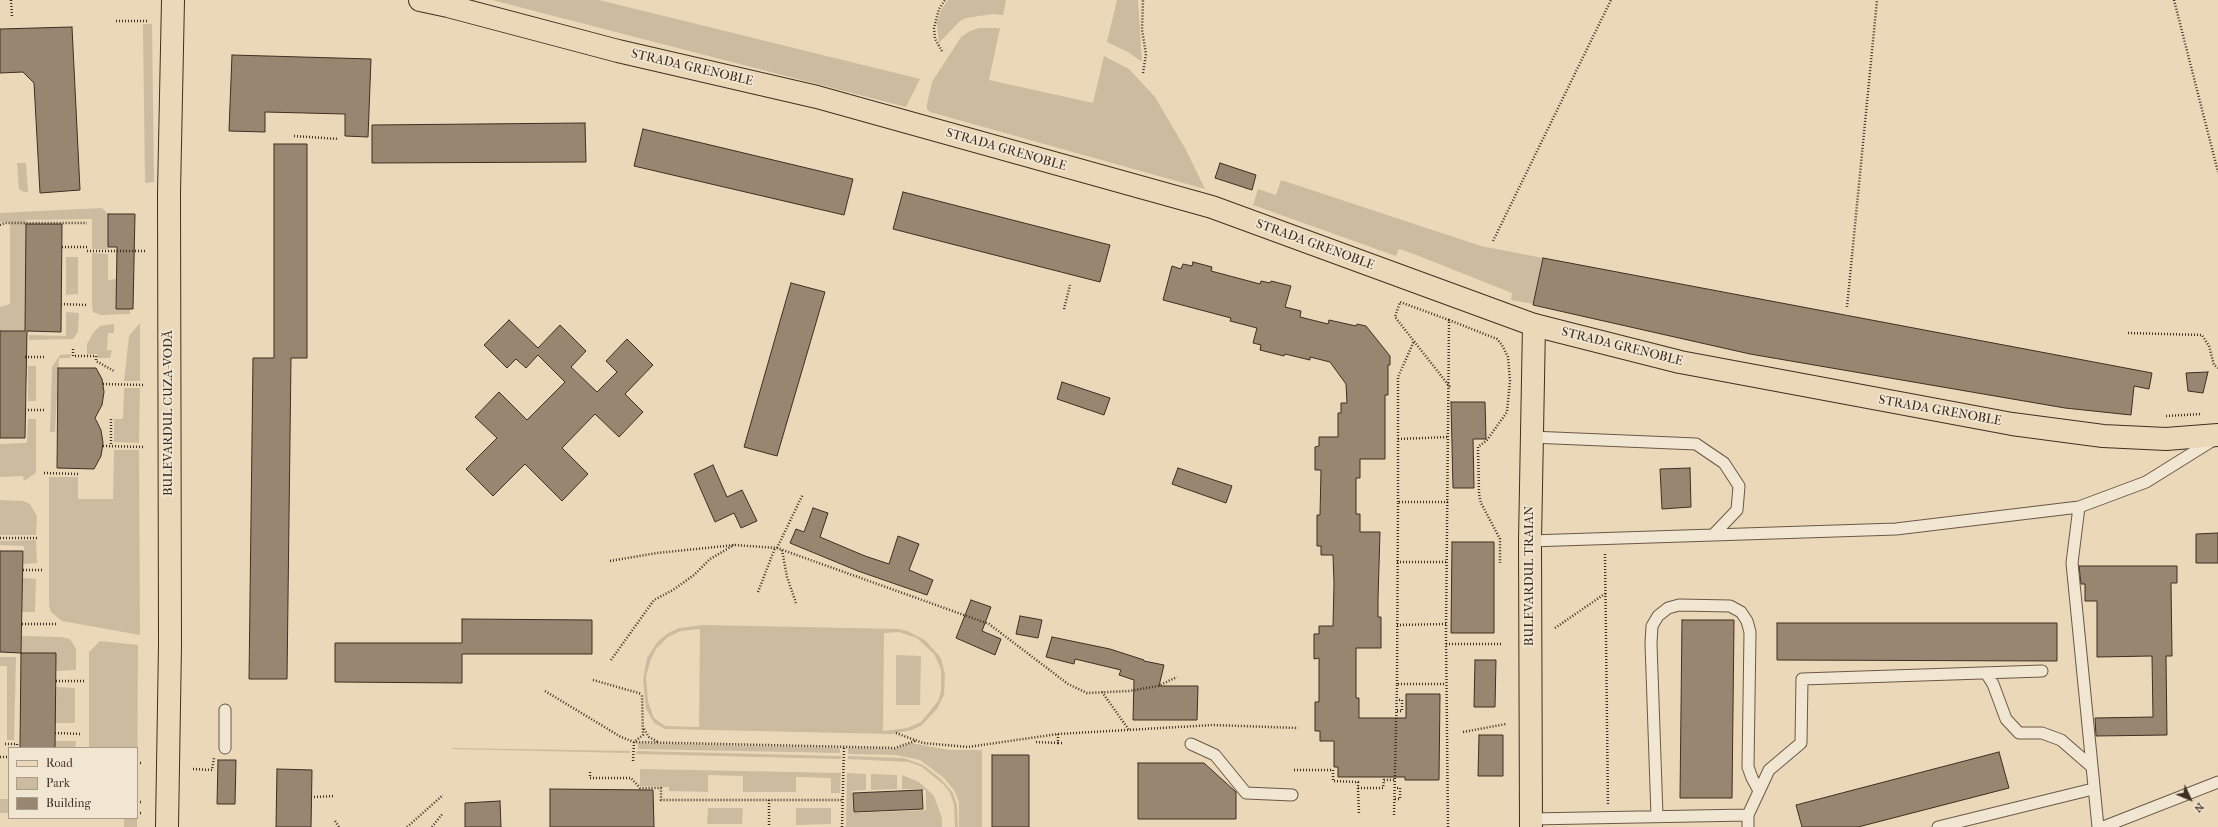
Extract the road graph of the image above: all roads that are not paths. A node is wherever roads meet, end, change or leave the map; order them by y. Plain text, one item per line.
1 (173, 0) edge
2 (420, 0) edge
3 (1534, 325) junction
4 (1531, 436) junction
5 (2218, 436) edge
6 (2079, 507) junction
7 (1714, 534) junction
8 (1530, 541) junction
9 (2042, 671) dead end
10 (1986, 673) junction
11 (225, 710) dead end
12 (1191, 744) dead end
13 (225, 748) dead end
14 (2091, 766) junction
15 (2218, 782) edge
16 (2094, 789) junction
17 (1759, 791) junction
18 (1292, 795) dead end
19 (1748, 815) junction
20 (1657, 816) junction
21 (1531, 823) edge
22 (167, 827) edge
23 (1748, 827) edge
24 (1938, 827) edge
25 (2098, 827) edge
26 (2103, 827) edge

1 - 22 main road, BULEVARDUL CUZA-VODĂ
2 - 3 main road, STRADA GRENOBLE
3 - 4 main road, BULEVARDUL TRAIAN
3 - 5 main road, STRADA GRENOBLE
4 - 7 lane
4 - 8 main road, BULEVARDUL TRAIAN
5 - 6 lane
6 - 7 lane
6 - 14 lane
7 - 8 lane
8 - 21 main road, BULEVARDUL TRAIAN
9 - 10 lane
10 - 14 lane
10 - 17 lane
11 - 13 lane
12 - 18 lane
14 - 16 lane
15 - 26 lane
16 - 24 lane
16 - 25 lane
17 - 19 lane
17 - 20 lane
19 - 20 lane
19 - 23 lane
20 - 21 lane

